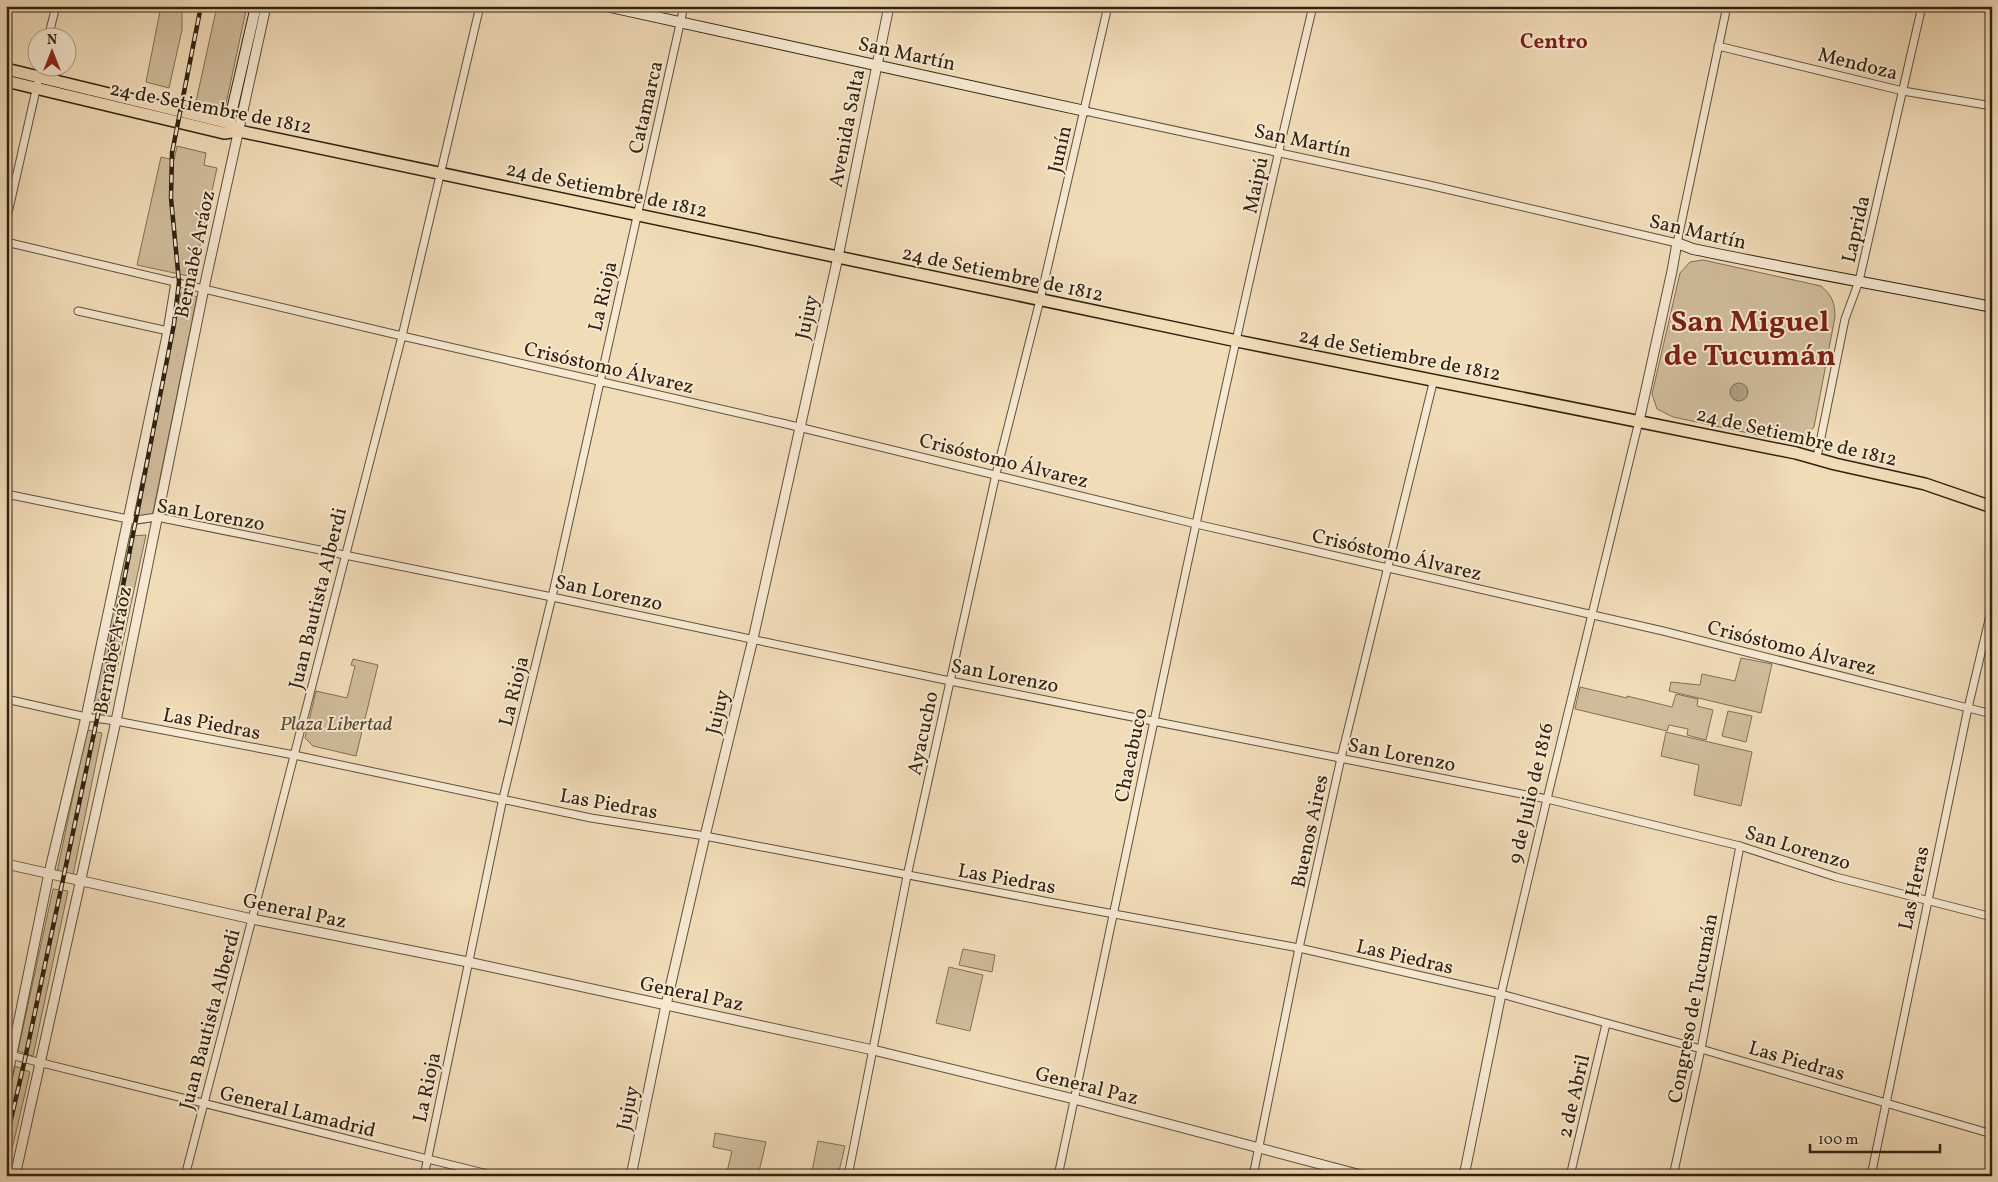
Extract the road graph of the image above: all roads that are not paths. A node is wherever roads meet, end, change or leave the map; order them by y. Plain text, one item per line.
1 (56, 6) edge
2 (256, 6) edge
3 (266, 6) edge
4 (480, 6) edge
5 (606, 6) edge
6 (684, 6) edge
7 (889, 6) edge
8 (1108, 6) edge
9 (1313, 6) edge
10 (1726, 6) edge
11 (1922, 6) edge
12 (681, 22) junction
13 (50, 28) edge
14 (1718, 46) junction
15 (877, 64) junction
16 (6, 69) edge
17 (28, 75) edge
18 (38, 78) edge
19 (6, 81) edge
20 (1903, 91) junction
21 (1992, 106) edge
22 (1084, 111) junction
23 (229, 123) junction
24 (239, 131) junction
25 (1278, 153) junction
26 (440, 173) junction
27 (637, 215) junction
28 (6, 222) edge
29 (6, 242) edge
30 (1677, 244) junction
31 (838, 257) junction
32 (1859, 280) junction
33 (176, 282) junction
34 (204, 288) junction
35 (1040, 300) junction
36 (1992, 307) edge
37 (78, 311) dead end
38 (168, 331) junction
39 (402, 336) junction
40 (1237, 341) junction
41 (1434, 379) junction
42 (599, 381) junction
43 (1639, 421) junction
44 (800, 427) junction
45 (1817, 457) junction
46 (996, 474) junction
47 (6, 494) edge
48 (1992, 507) edge
49 (157, 517) junction
50 (128, 519) junction
51 (1196, 524) junction
52 (345, 555) junction
53 (1387, 568) junction
54 (552, 597) junction
55 (1992, 608) edge
56 (1592, 615) junction
57 (753, 639) junction
58 (950, 681) junction
59 (6, 699) edge
60 (1968, 708) junction
61 (1992, 714) edge
62 (86, 717) junction
63 (116, 721) junction
64 (1154, 721) junction
65 (294, 756) junction
66 (1341, 758) junction
67 (503, 798) junction
68 (1546, 799) junction
69 (705, 836) junction
70 (1740, 846) junction
71 (6, 864) edge
72 (49, 873) junction
73 (907, 876) junction
74 (79, 881) junction
75 (1927, 900) junction
76 (1114, 913) junction
77 (1992, 916) edge
78 (252, 919) junction
79 (1299, 948) junction
80 (468, 962) junction
81 (1501, 994) junction
82 (666, 1005) junction
83 (1606, 1024) junction
84 (1701, 1049) junction
85 (873, 1050) junction
86 (9, 1055) edge
87 (41, 1063) junction
88 (6, 1084) edge
89 (1074, 1099) junction
90 (1886, 1103) junction
91 (203, 1104) junction
92 (1992, 1134) edge
93 (1259, 1148) junction
94 (427, 1159) junction
95 (15, 1176) edge
96 (185, 1176) edge
97 (424, 1176) edge
98 (496, 1176) edge
99 (631, 1176) edge
100 (848, 1176) edge
101 (1058, 1176) edge
102 (1253, 1176) edge
103 (1365, 1176) edge
104 (1464, 1176) edge
105 (1570, 1176) edge
106 (1673, 1176) edge
107 (1871, 1176) edge

1 - 13 street
2 - 23 main road
3 - 24 street, Bernabé Aráoz
4 - 26 street, Juan Bautista Alberdi
5 - 12 main road, San Martín
6 - 12 street, Catamarca
7 - 15 street, Avenida Salta
8 - 22 street, Junín
9 - 25 street, Maipú
10 - 14 street
11 - 20 street, Laprida
12 - 15 main road, San Martín
12 - 27 street, Catamarca
14 - 20 street, Mendoza
14 - 30 street
15 - 22 main road, San Martín
15 - 31 street, Avenida Salta
16 - 17 main road, 24 de Setiembre de 1812
18 - 19 main road, 24 de Setiembre de 1812
18 - 23 main road, 24 de Setiembre de 1812
18 - 24 main road, 24 de Setiembre de 1812
18 - 28 street
20 - 21 street, Mendoza
20 - 32 street, Laprida
22 - 25 street, San Martín
22 - 35 street, Junín
23 - 24 main road
24 - 26 main road, 24 de Setiembre de 1812
24 - 34 street, Bernabé Aráoz
25 - 30 street, San Martín
25 - 40 street, Maipú
26 - 27 main road, 24 de Setiembre de 1812
26 - 39 street, Juan Bautista Alberdi
27 - 31 main road, 24 de Setiembre de 1812
27 - 42 street, La Rioja
29 - 33 street, Crisóstomo Álvarez
30 - 32 main road, San Martín
30 - 43 street
31 - 35 main road, 24 de Setiembre de 1812
31 - 44 street, Jujuy
32 - 36 main road, San Martín
32 - 45 street, Laprida
33 - 34 street, Crisóstomo Álvarez
33 - 38 street, Bernabé Aráoz
34 - 39 street, Crisóstomo Álvarez
34 - 49 street, Bernabé Aráoz
35 - 40 main road, 24 de Setiembre de 1812
35 - 46 street, Ayacucho
37 - 38 street
38 - 50 street, Bernabé Aráoz
39 - 42 street, Crisóstomo Álvarez
39 - 52 street, Juan Bautista Alberdi
40 - 41 main road, 24 de Setiembre de 1812
40 - 51 street, Chacabuco
41 - 43 main road, 24 de Setiembre de 1812
41 - 53 street, Buenos Aires
42 - 44 street, Crisóstomo Álvarez
42 - 54 street, La Rioja
43 - 45 main road, 24 de Setiembre de 1812
43 - 56 street, 9 de Julio de 1816
44 - 46 street, Crisóstomo Álvarez
44 - 57 street, Jujuy
45 - 48 main road, 24 de Setiembre de 1812
46 - 51 street, Crisóstomo Álvarez
46 - 58 street, Ayacucho
47 - 50 street, San Lorenzo
49 - 50 street, San Lorenzo
49 - 52 street, San Lorenzo
49 - 63 street, Bernabé Aráoz
50 - 62 street, Bernabé Aráoz
51 - 53 street, Crisóstomo Álvarez
51 - 64 street, Chacabuco
52 - 54 street, San Lorenzo
52 - 65 street, Juan Bautista Alberdi
53 - 56 street, Crisóstomo Álvarez
53 - 66 street, Buenos Aires
54 - 57 street, San Lorenzo
54 - 67 street, La Rioja
55 - 60 street, Las Heras
56 - 60 street, Crisóstomo Álvarez
56 - 68 street, 9 de Julio de 1816
57 - 58 street, San Lorenzo
57 - 69 street, Jujuy
58 - 64 street, San Lorenzo
58 - 73 street, Ayacucho
59 - 62 street, Las Piedras
60 - 61 street, Crisóstomo Álvarez
60 - 75 street, Las Heras
62 - 63 street, Las Piedras
62 - 72 street, Bernabé Aráoz
63 - 65 street, Las Piedras
63 - 74 street, Bernabé Aráoz
64 - 66 street, San Lorenzo
64 - 76 street, Chacabuco
65 - 67 street, Las Piedras
65 - 78 street, Juan Bautista Alberdi
66 - 68 street, San Lorenzo
66 - 79 street, Buenos Aires
67 - 69 street, Las Piedras
67 - 80 street, La Rioja
68 - 70 street, San Lorenzo
68 - 81 street, 9 de Julio de 1816
69 - 73 street, Las Piedras
69 - 82 street, Jujuy
70 - 75 street, San Lorenzo
70 - 84 street, Congreso de Tucumán
71 - 72 street, General Paz
72 - 74 street, General Paz
72 - 86 street, Bernabé Aráoz
73 - 76 street, Las Piedras
73 - 85 street, Ayacucho
74 - 78 street, General Paz
74 - 87 street, Bernabé Aráoz
75 - 77 street, San Lorenzo
75 - 90 street, Las Heras
76 - 79 street, Las Piedras
76 - 89 street, Chacabuco
78 - 80 street, General Paz
78 - 91 street, Juan Bautista Alberdi
79 - 81 street, Las Piedras
79 - 93 street, Buenos Aires
80 - 82 street, General Paz
80 - 94 street, La Rioja
81 - 83 street, Las Piedras
81 - 104 street, 9 de Julio de 1816
82 - 85 street, General Paz
82 - 99 street, Jujuy
83 - 84 street, Las Piedras
83 - 105 street, 2 de Abril
84 - 90 street, Las Piedras
84 - 106 street, Congreso de Tucumán
85 - 89 street, General Paz
85 - 100 street, Ayacucho
86 - 87 street, General Lamadrid
86 - 88 street, Bernabé Aráoz
87 - 91 street, General Lamadrid
87 - 95 street, Bernabé Aráoz
89 - 93 street, General Paz
89 - 101 street, Chacabuco
90 - 92 street, Las Piedras
90 - 107 street, Las Heras
91 - 94 street, General Lamadrid
91 - 96 street, Juan Bautista Alberdi
93 - 102 street, Buenos Aires
93 - 103 street, General Paz
94 - 97 street, La Rioja
94 - 98 street, General Lamadrid

